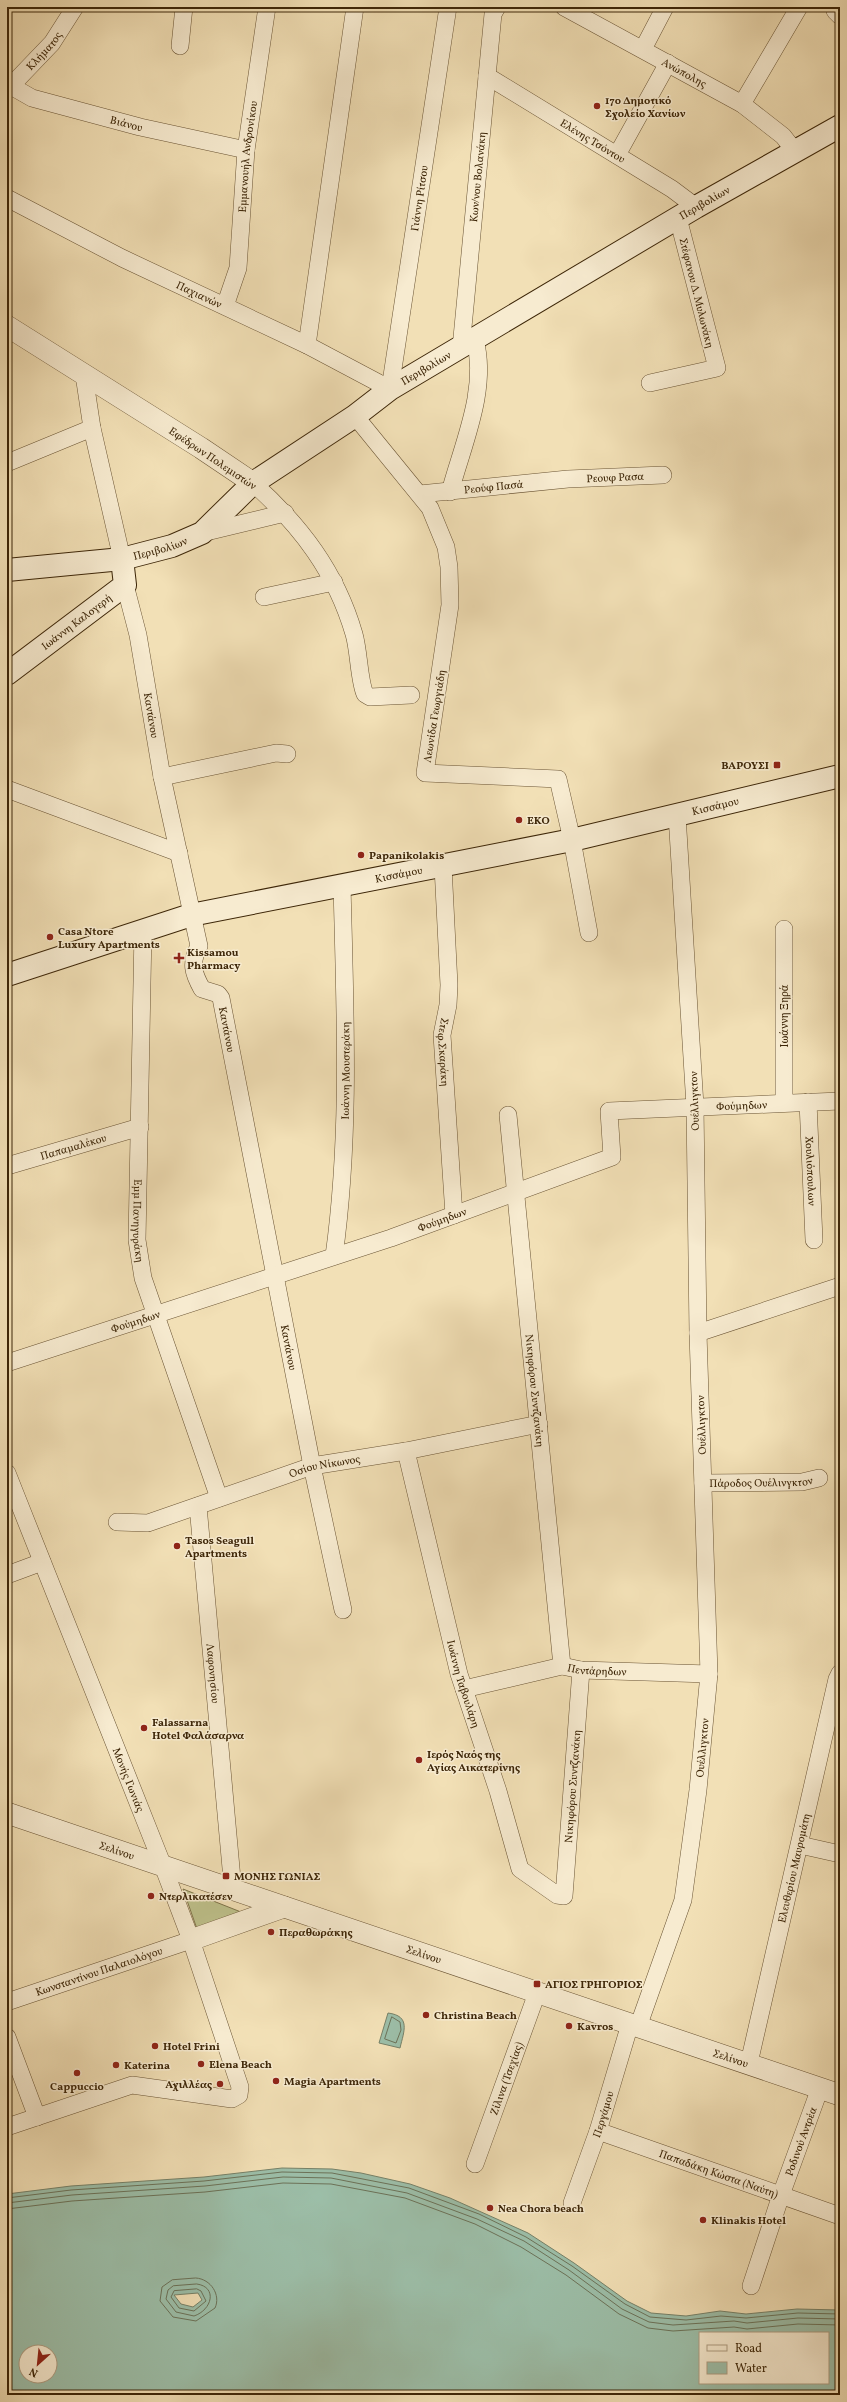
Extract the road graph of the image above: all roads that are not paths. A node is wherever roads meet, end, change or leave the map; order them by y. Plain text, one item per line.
1 (75, 7) edge
2 (184, 7) edge
3 (267, 7) edge
4 (355, 7) edge
5 (448, 7) edge
6 (497, 7) edge
7 (564, 7) edge
8 (665, 7) edge
9 (795, 8) edge
10 (180, 46) dead end
11 (643, 49) junction
12 (668, 63) junction
13 (487, 76) junction
14 (9, 88) edge
15 (742, 104) junction
16 (840, 126) edge
17 (246, 150) junction
18 (794, 150) junction
19 (617, 155) junction
20 (7, 198) edge
21 (687, 213) junction
22 (226, 306) junction
23 (7, 326) edge
24 (468, 344) junction
25 (307, 345) junction
26 (84, 375) junction
27 (650, 383) dead end
28 (390, 389) junction
29 (355, 416) junction
30 (92, 428) junction
31 (7, 464) edge
32 (663, 475) dead end
33 (568, 479) joint
34 (252, 483) junction
35 (450, 492) junction
36 (420, 494) junction
37 (285, 513) junction
38 (202, 533) junction
39 (122, 559) junction
40 (7, 570) edge
41 (334, 582) junction
42 (125, 585) junction
43 (264, 597) dead end
44 (7, 674) edge
45 (411, 695) dead end
46 (287, 754) dead end
47 (840, 776) edge
48 (162, 777) junction
49 (7, 789) edge
50 (677, 814) junction
51 (572, 840) junction
52 (179, 853) junction
53 (443, 866) junction
54 (342, 885) junction
55 (191, 915) junction
56 (784, 929) dead end
57 (142, 931) junction
58 (589, 933) dead end
59 (7, 975) edge
60 (840, 1101) edge
61 (808, 1102) junction
62 (784, 1103) junction
63 (695, 1106) junction
64 (508, 1115) dead end
65 (140, 1127) junction
66 (7, 1166) edge
67 (516, 1192) junction
68 (454, 1215) junction
69 (814, 1240) dead end
70 (334, 1256) junction
71 (276, 1274) junction
72 (840, 1286) edge
73 (156, 1314) junction
74 (698, 1333) junction
75 (7, 1363) edge
76 (539, 1424) junction
77 (406, 1451) junction
78 (312, 1466) junction
79 (7, 1473) edge
80 (819, 1478) dead end
81 (703, 1483) junction
82 (218, 1498) junction
83 (198, 1506) junction
84 (116, 1522) dead end
85 (42, 1562) junction
86 (7, 1575) edge
87 (343, 1610) dead end
88 (562, 1666) junction
89 (581, 1670) junction
90 (840, 1673) edge
91 (709, 1674) junction
92 (464, 1690) junction
93 (7, 1813) edge
94 (800, 1845) junction
95 (840, 1854) edge
96 (162, 1866) junction
97 (233, 1890) junction
98 (557, 1895) joint
99 (284, 1907) junction
100 (191, 1940) junction
101 (537, 1993) junction
102 (7, 2002) edge
103 (634, 2025) junction
104 (7, 2037) edge
105 (749, 2063) junction
106 (820, 2088) junction
107 (840, 2095) edge
108 (37, 2117) junction
109 (7, 2127) edge
110 (598, 2131) junction
111 (475, 2164) dead end
112 (781, 2195) junction
113 (572, 2203) dead end
114 (840, 2216) edge
115 (751, 2286) dead end

1 - 14 street, Κλήματος
2 - 10 street
3 - 17 street, Εμμανουήλ Ανδρονίκου
4 - 25 street
5 - 28 street, Γιάννη Ρίτσου
6 - 13 street, Κων/νου Βολανάκη
7 - 11 street, Ανώπολης
8 - 11 street
9 - 15 street
11 - 12 street, Ανώπολης
12 - 15 street, Ανώπολης
12 - 19 street
13 - 19 street, Ελένης Τσόντου
13 - 24 street, Κων/νου Βολανάκη
14 - 17 street, Βιάνου
15 - 18 street, Ανώπολης
16 - 18 main road, Περιβολίων
17 - 22 street, Εμμανουήλ Ανδρονίκου
18 - 21 main road, Περιβολίων
19 - 21 street, Ελένης Τσόντου
20 - 22 street, Παχιανών
21 - 24 main road, Περιβολίων
21 - 27 street, Στέφανου Δ. Μυλωνάκη
22 - 25 street, Παχιανών
23 - 26 street, Εφέδρων Πολεμιστών
24 - 28 main road, Περιβολίων
24 - 35 street, Κων/νου Βολανάκη
25 - 28 street, Παχιανών
26 - 30 street
26 - 34 street, Εφέδρων Πολεμιστών
28 - 29 main road, Περιβολίων
29 - 34 main road, Περιβολίων
29 - 36 street, Λεωνίδα Γεωργιάδη
30 - 31 street
30 - 39 street
32 - 33 street, Ρεουφ Ρασα
33 - 35 street, Ρεούφ Πασά
34 - 37 street, Εφέδρων Πολεμιστών
34 - 38 main road, Περιβολίων
35 - 36 street, Ρεούφ Πασά
36 - 51 street, Λεωνίδα Γεωργιάδη
37 - 38 street
37 - 41 street, Εφέδρων Πολεμιστών
38 - 39 main road, Περιβολίων
39 - 40 main road, Περιβολίων
39 - 42 main road
41 - 43 street
41 - 45 street, Εφέδρων Πολεμιστών
42 - 44 main road, Ιωάννη Καλογερή
42 - 48 street, Καντάνου
46 - 48 street
47 - 50 main road, Κισσάμου
48 - 52 street, Καντάνου
49 - 52 street
50 - 51 main road, Κισσάμου
50 - 63 street, Ουέλλιγκτον
51 - 53 main road, Κισσάμου
51 - 58 street
52 - 55 street, Καντάνου
53 - 54 main road, Κισσάμου
53 - 68 street, Στεφ.Σκαράκη
54 - 55 main road, Κισσάμου
54 - 70 street, Ιωάννη Μουστεράκη
55 - 57 main road, Κισσάμου
55 - 71 street, Καντάνου
56 - 62 street, Ιωάννη Ξηρά
57 - 59 main road, Κισσάμου
57 - 65 street, Εμμ Πανηγυράκη
60 - 61 street, Φούμηδων
61 - 62 street, Φούμηδων
61 - 69 street, Χουλιόπουλων
62 - 63 street, Φούμηδων
63 - 67 street, Φούμηδων
63 - 74 street, Ουέλλιγκτον
64 - 67 street, Νικηφόρου Συντζανάκη
65 - 66 street, Παπαμαλέκου
65 - 73 street, Εμμ Πανηγυράκη
67 - 68 street, Φούμηδων
67 - 76 street, Νικηφόρου Συντζανάκη
68 - 70 street, Φούμηδων
70 - 71 street, Φούμηδων
71 - 73 street, Φούμηδων
71 - 78 street, Καντάνου
72 - 74 street
73 - 75 street, Φούμηδων
73 - 82 street, Εμμ Πανηγυράκη
74 - 81 street, Ουέλλιγκτον
76 - 77 street, Οσίου Νίκωνος
76 - 88 street, Νικηφόρου Συντζανάκη
77 - 78 street, Οσίου Νίκωνος
77 - 92 street, Ιωάννη Ταβουλάρη
78 - 82 street, Οσίου Νίκωνος
78 - 87 street, Καντάνου
79 - 85 street, Μονής Γωνιάς
80 - 81 street, Πάροδος Ουέλινγκτον
81 - 91 street, Ουέλλιγκτον
82 - 83 street, Οσίου Νίκωνος
83 - 84 street, Οσίου Νίκωνος
83 - 97 street, Λαφονησίου
85 - 86 street
85 - 96 street, Μονής Γωνιάς
88 - 89 street, Πεντάρηδων
88 - 92 street, Πεντάρηδων
89 - 91 street, Πεντάρηδων
89 - 98 street, Νικηφόρου Συντζανάκη
90 - 94 street, Ελευθερίου Μαυρομάτη
91 - 103 street, Ουέλλιγκτον
92 - 98 street, Ιωάννη Ταβουλάρη
93 - 96 street, Σελίνου
94 - 95 street
94 - 105 street, Ελευθερίου Μαυρομάτη
96 - 97 street, Σελίνου
96 - 100 street, Μονής Γωνιάς
97 - 99 street, Σελίνου
99 - 100 street
99 - 101 street, Σελίνου
100 - 102 street, Κωνσταντίνου Παλαιολόγου
100 - 108 street, Μονής Γωνιάς
101 - 103 street, Σελίνου
101 - 111 street, Ζίλινα (Τσεχίας)
103 - 105 street, Σελίνου
103 - 110 street, Περγάμου
104 - 108 street
105 - 106 street, Σελίνου
106 - 107 street, Σελίνου
106 - 112 street, Ροδινού Αντρέα
108 - 109 street
110 - 112 street, Παπαδάκη Κώστα (Ναύτη)
110 - 113 street, Περγάμου
112 - 114 street, Παπαδάκη Κώστα (Ναύτη)
112 - 115 street, Ροδινού Αντρέα

